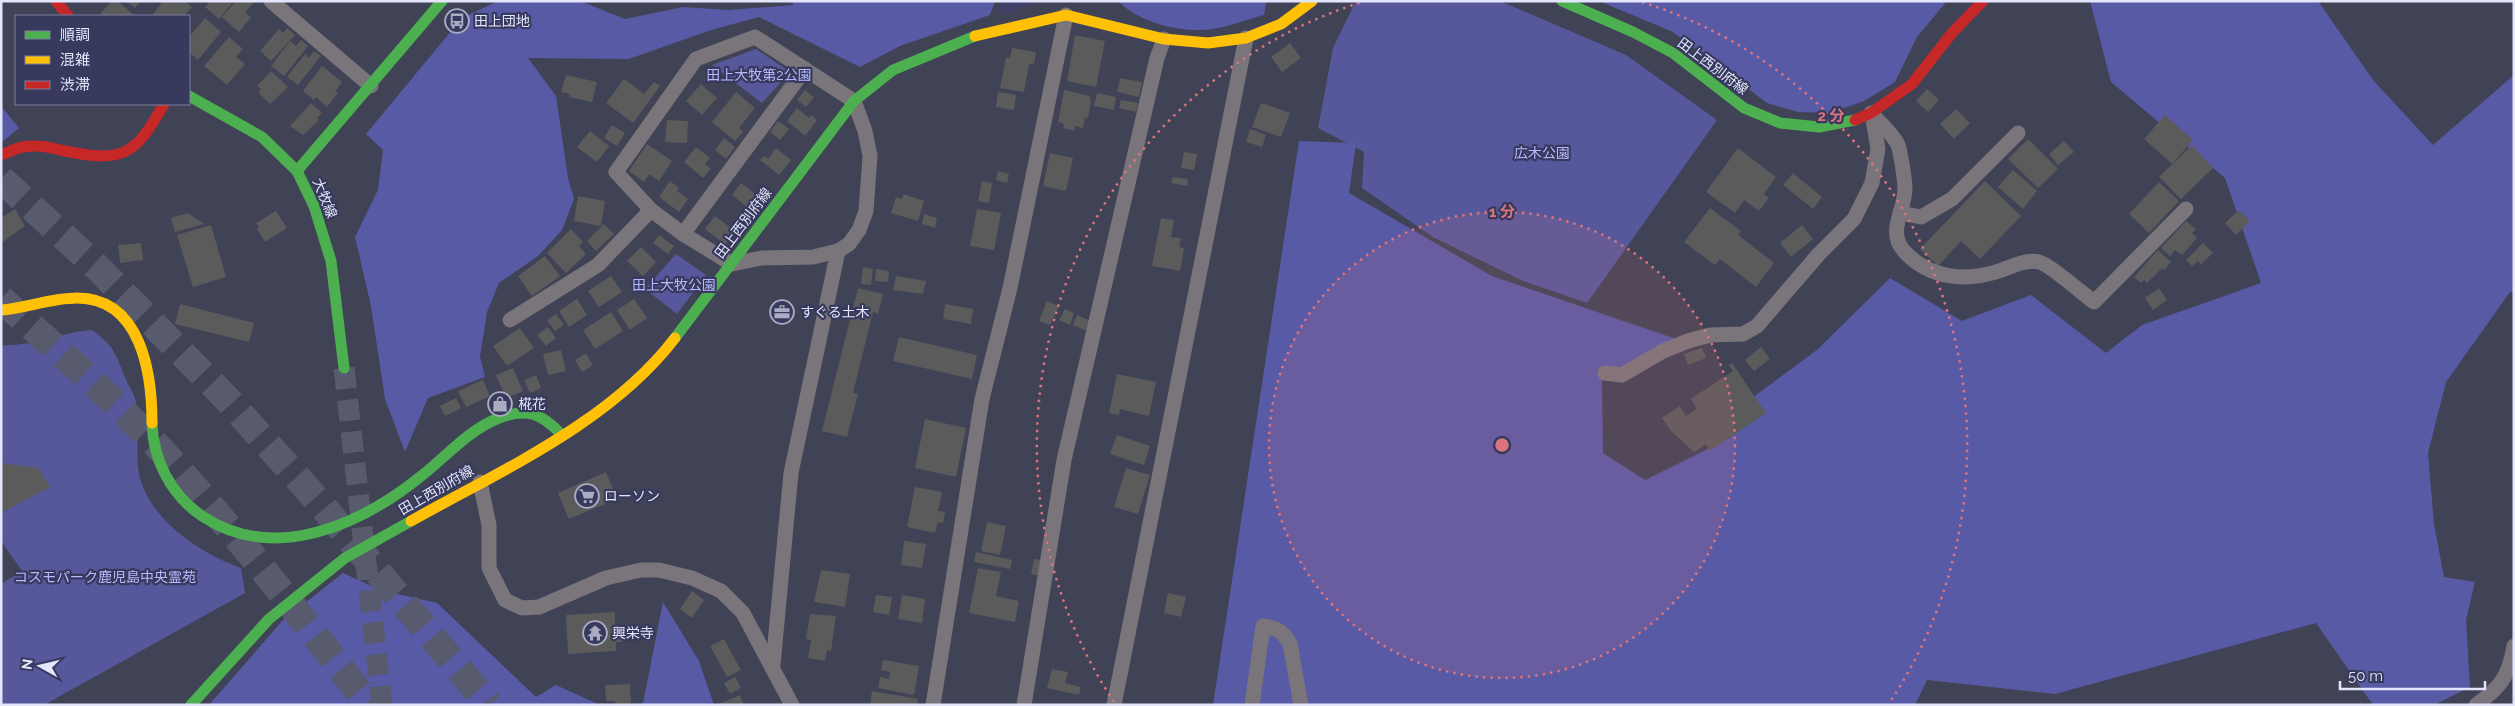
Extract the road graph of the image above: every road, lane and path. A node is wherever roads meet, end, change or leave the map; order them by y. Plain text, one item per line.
1 (56, 1) edge
2 (271, 1) edge
3 (442, 1) edge
4 (1312, 1) edge
5 (1562, 1) edge
6 (1983, 1) edge
7 (290, 7) edge
8 (67, 15) edge
9 (1066, 15) junction
10 (1246, 38) junction
11 (1164, 39) junction
12 (806, 70) junction
13 (371, 86) junction
14 (190, 97) edge
15 (854, 101) junction
16 (163, 105) edge
17 (1871, 113) junction
18 (2018, 133) dead end
19 (1, 155) edge
20 (297, 171) junction
21 (2186, 209) dead end
22 (651, 210) junction
23 (1900, 213) junction
24 (683, 234) junction
25 (838, 251) junction
26 (732, 264) junction
27 (1, 310) edge
28 (510, 320) dead end
29 (344, 368) tunnel mouth
30 (1605, 373) dead end
31 (562, 435) junction
32 (480, 482) junction
33 (2514, 646) edge
34 (772, 665) junction
35 (191, 705) edge
36 (792, 705) edge
37 (932, 705) edge
38 (1024, 705) edge
39 (1114, 705) edge
40 (1252, 705) edge
41 (1301, 705) edge
42 (2476, 705) edge

1 - 8 street
2 - 7 street
3 - 13 street
4 - 10 street, 田上西別府線
5 - 17 street, 田上西別府線
6 - 17 street, 田上西別府線
7 - 13 street
9 - 11 street, 田上西別府線
9 - 15 street, 田上西別府線
9 - 37 street
10 - 11 street, 田上西別府線
10 - 39 street
11 - 38 street
12 - 15 street
12 - 22 street
12 - 24 street
13 - 20 street
14 - 20 street, 大牧線
15 - 25 street
15 - 26 street, 田上西別府線
16 - 19 street
17 - 23 street
17 - 30 street
18 - 23 street
20 - 29 street, 大牧線
21 - 23 street
22 - 24 street
22 - 28 street
24 - 26 street
25 - 26 street
25 - 34 street
26 - 31 street, 田上西別府線
27 - 31 street
31 - 32 street, 田上西別府線
32 - 34 street
32 - 35 street, 田上西別府線
33 - 42 street
34 - 36 street
40 - 41 street

